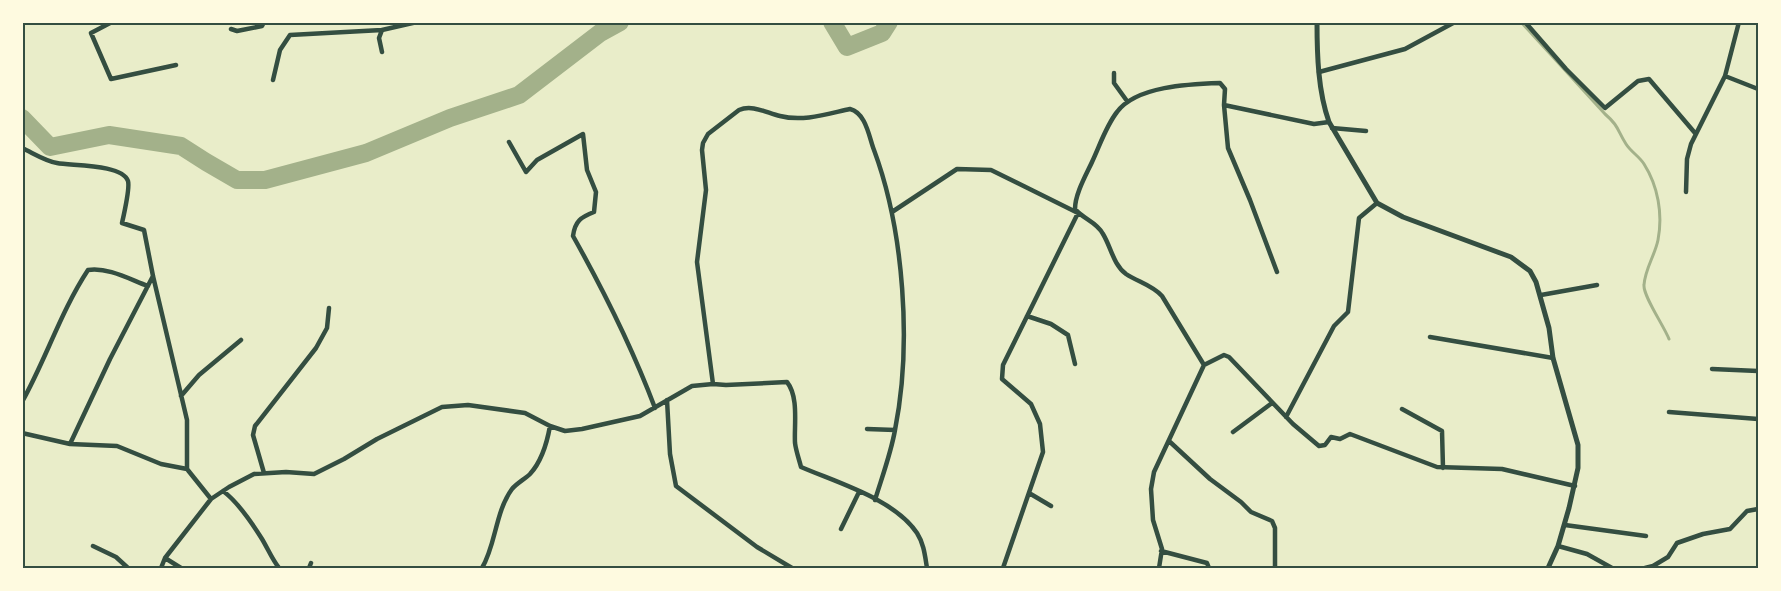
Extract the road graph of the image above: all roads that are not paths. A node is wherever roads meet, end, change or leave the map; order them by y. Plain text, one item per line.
1 (112, 22) edge
2 (264, 22) edge
3 (417, 22) edge
4 (1317, 22) edge
5 (1455, 22) edge
6 (1525, 22) edge
7 (1739, 22) edge
8 (231, 29) dead end
9 (382, 30) junction
10 (382, 52) dead end
11 (176, 65) dead end
12 (1319, 72) junction
13 (1114, 73) dead end
14 (1725, 76) junction
15 (273, 80) dead end
16 (1758, 89) edge
17 (1127, 101) junction
18 (1224, 105) junction
19 (1331, 125) junction
20 (1366, 131) dead end
21 (1695, 133) junction
22 (509, 142) dead end
23 (23, 150) edge
24 (1686, 192) dead end
25 (1377, 203) junction
26 (892, 213) junction
27 (1078, 213) junction
28 (1277, 272) dead end
29 (153, 276) junction
30 (1597, 285) dead end
31 (147, 286) junction
32 (1541, 295) junction
33 (329, 308) dead end
34 (1027, 316) junction
35 (1430, 338) dead end
36 (241, 340) dead end
37 (1553, 358) junction
38 (1075, 364) dead end
39 (1204, 365) junction
40 (1712, 369) dead end
41 (1758, 371) edge
42 (713, 384) junction
43 (181, 396) junction
44 (667, 400) junction
45 (22, 402) edge
46 (1272, 403) junction
47 (655, 408) junction
48 (1402, 409) dead end
49 (1669, 412) dead end
50 (1286, 417) junction
51 (1758, 419) edge
52 (550, 426) junction
53 (867, 429) dead end
54 (895, 430) junction
55 (1233, 432) dead end
56 (22, 433) edge
57 (1169, 441) junction
58 (70, 444) junction
59 (1443, 468) junction
60 (186, 469) junction
61 (264, 473) junction
62 (1575, 486) junction
63 (223, 490) junction
64 (859, 492) junction
65 (1029, 493) junction
66 (211, 499) junction
67 (875, 500) junction
68 (1051, 506) dead end
69 (1758, 509) edge
70 (1565, 525) junction
71 (841, 529) dead end
72 (1646, 536) dead end
73 (93, 546) dead end
74 (1557, 546) junction
75 (1161, 551) junction
76 (165, 558) junction
77 (128, 568) edge
78 (161, 568) edge
79 (181, 568) edge
80 (279, 568) edge
81 (482, 568) edge
82 (792, 568) edge
83 (927, 568) edge
84 (1004, 568) edge
85 (1159, 568) edge
86 (1209, 568) edge
87 (1275, 568) edge
88 (1548, 568) edge
89 (1612, 568) edge
90 (1645, 568) edge

1 - 11 street
2 - 8 street
3 - 9 street
4 - 12 street
5 - 12 street
6 - 21 street
7 - 14 street
9 - 10 street
9 - 15 street
12 - 19 street
13 - 17 street
14 - 16 street
14 - 21 street
17 - 18 street
17 - 27 street
18 - 19 street
18 - 28 street
19 - 20 street
19 - 25 street
21 - 24 street
22 - 47 street
23 - 29 street
25 - 32 street
25 - 50 street
26 - 27 street
26 - 42 street
26 - 54 street
27 - 34 street
27 - 39 street
29 - 31 street
29 - 43 street
30 - 32 street
31 - 45 street
31 - 58 street
32 - 37 street
33 - 61 street
34 - 38 street
34 - 65 street
35 - 37 street
36 - 43 street
37 - 62 street
39 - 46 street
39 - 57 street
40 - 41 street
42 - 44 street
42 - 64 street
43 - 60 street
44 - 47 street
44 - 82 street
46 - 50 street
46 - 55 street
47 - 52 street
48 - 59 street
49 - 51 street
50 - 59 street
52 - 61 street
52 - 81 street
53 - 54 street
54 - 67 street
56 - 58 street
57 - 75 street
57 - 87 street
58 - 60 street
59 - 62 street
60 - 66 street
61 - 63 street
62 - 70 street
63 - 66 street
63 - 80 street
64 - 67 street
64 - 71 street
65 - 68 street
65 - 84 street
66 - 76 street
67 - 83 street
69 - 90 street
70 - 72 street
70 - 74 street
73 - 77 street
74 - 88 street
74 - 89 street
75 - 85 street
75 - 86 street
76 - 78 street
76 - 79 street

